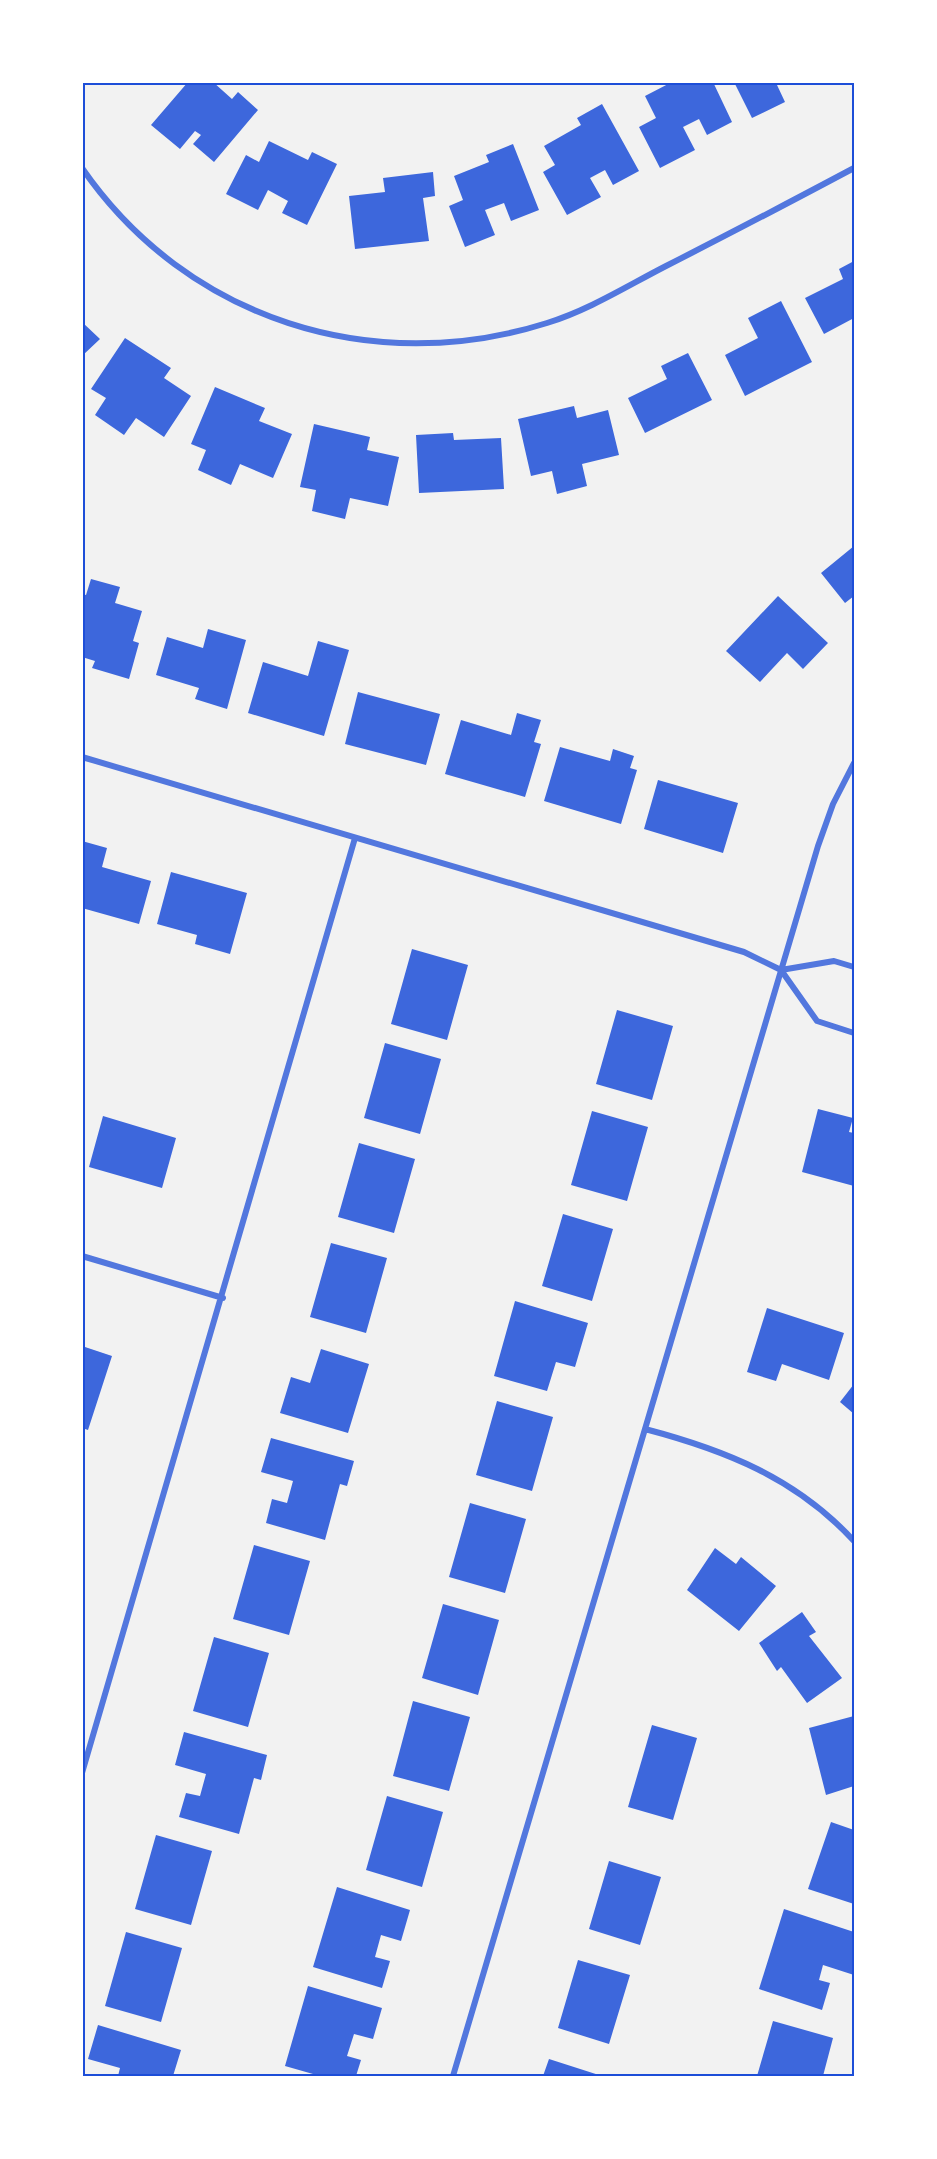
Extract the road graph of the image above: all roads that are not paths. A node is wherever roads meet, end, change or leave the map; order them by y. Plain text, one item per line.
1 (82, 168) edge
2 (855, 168) edge
3 (82, 757) edge
4 (855, 763) edge
5 (355, 838) junction
6 (855, 967) edge
7 (781, 970) junction
8 (855, 1033) edge
9 (82, 1256) edge
10 (223, 1298) junction
11 (645, 1429) junction
12 (855, 1541) edge
13 (82, 1773) edge
14 (453, 2076) edge

1 - 2 street
3 - 5 street
4 - 7 street
5 - 7 street
5 - 10 street
6 - 7 street
7 - 8 street
7 - 11 street
9 - 10 street
10 - 13 street
11 - 12 street
11 - 14 street

